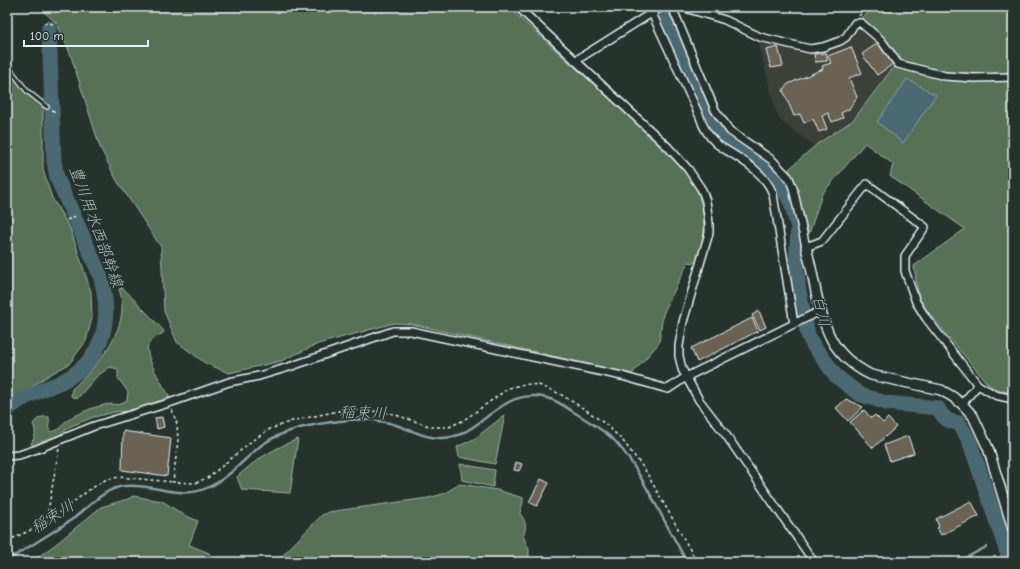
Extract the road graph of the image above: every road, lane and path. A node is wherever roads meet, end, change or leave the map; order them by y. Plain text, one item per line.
1 (518, 7) edge
2 (661, 7) edge
3 (672, 7) edge
4 (682, 7) edge
5 (868, 7) edge
6 (651, 10) edge
7 (44, 23) dead end
8 (855, 23) junction
9 (55, 24) dead end
10 (574, 60) junction
11 (7, 65) edge
12 (1013, 77) edge
13 (47, 107) dead end
14 (78, 215) dead end
15 (67, 220) dead end
16 (806, 247) junction
17 (820, 311) junction
18 (794, 324) junction
19 (686, 377) junction
20 (978, 385) junction
21 (1013, 400) edge
22 (172, 402) junction
23 (962, 404) junction
24 (60, 439) junction
25 (7, 456) edge
26 (173, 482) junction
27 (46, 523) junction
28 (1013, 527) edge
29 (7, 541) edge
30 (697, 562) edge
31 (814, 562) edge

1 - 10 street
2 - 6 street
3 - 16 street
4 - 8 street
5 - 8 path
6 - 10 street
6 - 18 street
7 - 9 path
8 - 12 street
10 - 19 street
11 - 13 lane
14 - 15 path
16 - 17 street
16 - 20 street
17 - 18 street
17 - 23 street
18 - 19 street
19 - 22 street
19 - 31 street
20 - 21 street
20 - 23 street
22 - 24 street
22 - 26 path
23 - 28 street
24 - 25 street
24 - 27 path
26 - 27 path
26 - 30 path
27 - 29 path

